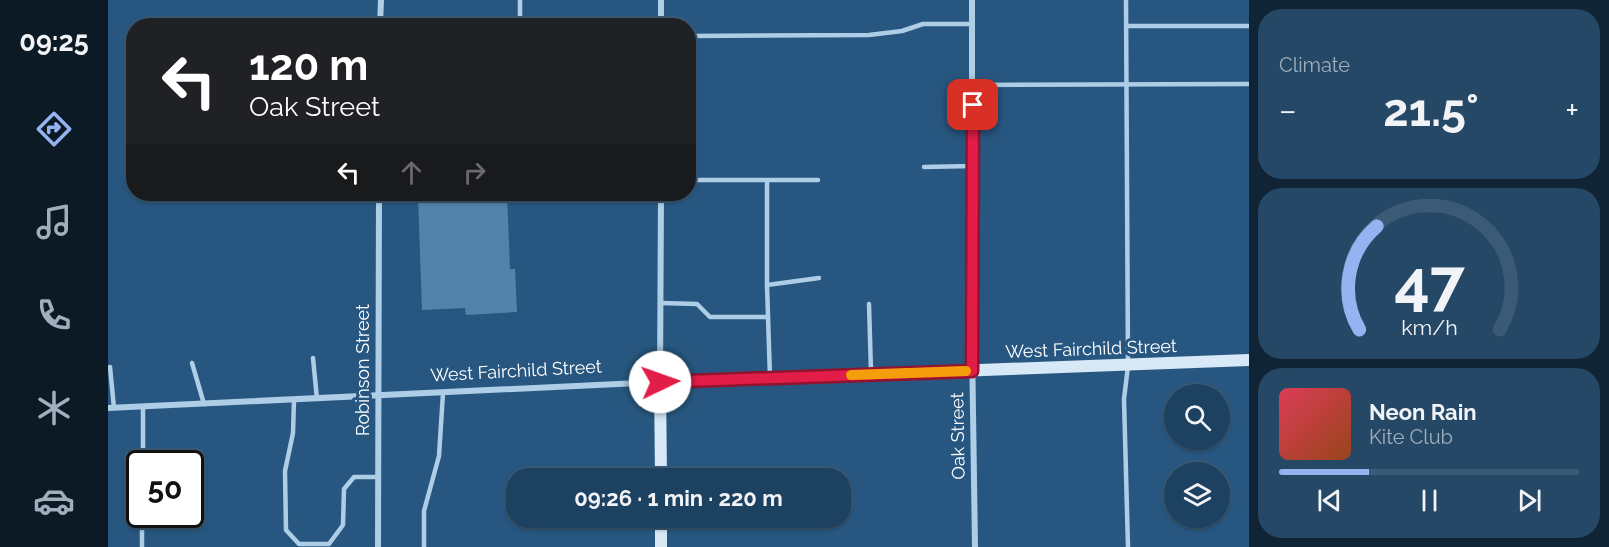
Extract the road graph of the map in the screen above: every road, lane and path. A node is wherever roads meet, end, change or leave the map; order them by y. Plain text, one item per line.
1 (381, 0) edge
2 (520, 0) edge
3 (661, 0) edge
4 (972, 0) edge
5 (1126, 0) edge
6 (381, 18) edge
7 (520, 18) edge
8 (661, 18) edge
9 (973, 24) junction
10 (1126, 26) junction
11 (1249, 26) edge
12 (696, 36) edge
13 (973, 84) junction
14 (1128, 84) junction
15 (1249, 84) edge
16 (924, 166) dead end
17 (973, 166) junction
18 (696, 180) edge
19 (767, 180) junction
20 (818, 180) dead end
21 (379, 201) edge
22 (661, 201) edge
23 (819, 278) dead end
24 (766, 285) junction
25 (661, 303) junction
26 (869, 304) dead end
27 (768, 317) junction
28 (313, 358) dead end
29 (1249, 360) edge
30 (192, 363) dead end
31 (1128, 366) junction
32 (110, 367) dead end
33 (972, 371) junction
34 (871, 375) junction
35 (770, 378) junction
36 (660, 382) junction
37 (443, 393) junction
38 (378, 397) junction
39 (317, 399) junction
40 (294, 400) junction
41 (204, 404) junction
42 (143, 407) junction
43 (111, 408) edge
44 (143, 450) edge
45 (661, 468) edge
46 (378, 477) junction
47 (142, 528) edge
48 (661, 528) edge
49 (142, 547) edge
50 (378, 547) edge
51 (424, 547) edge
52 (661, 547) edge
53 (975, 547) edge
54 (1128, 547) edge

1 - 6 street
2 - 7 lane
3 - 8 street
4 - 9 street, Oak Street
5 - 10 lane
9 - 12 lane
9 - 13 street, Oak Street
10 - 11 lane
10 - 14 lane
13 - 14 lane
13 - 17 street, Oak Street
14 - 15 lane
14 - 31 lane
16 - 17 lane
17 - 33 street, Oak Street
18 - 19 lane
19 - 20 lane
19 - 24 lane
21 - 38 street, Robinson Street
22 - 25 street
23 - 24 lane
24 - 27 lane
25 - 27 lane
25 - 36 street
26 - 34 lane
27 - 35 lane
28 - 39 lane
29 - 31 main road, West Fairchild Street
30 - 41 lane
31 - 33 main road, West Fairchild Street
31 - 54 lane
32 - 43 lane
33 - 34 main road, West Fairchild Street
33 - 53 street, Oak Street
34 - 35 main road, West Fairchild Street
35 - 36 main road, West Fairchild Street
36 - 37 street, West Fairchild Street
36 - 45 main road
37 - 38 street, West Fairchild Street
37 - 51 lane
38 - 39 street, West Fairchild Street
38 - 46 street, Robinson Street
39 - 40 street, West Fairchild Street
40 - 41 street, West Fairchild Street
40 - 46 lane
41 - 42 street, West Fairchild Street
42 - 43 street, West Fairchild Street
42 - 44 lane
46 - 50 street, Robinson Street
47 - 49 lane
48 - 52 main road

